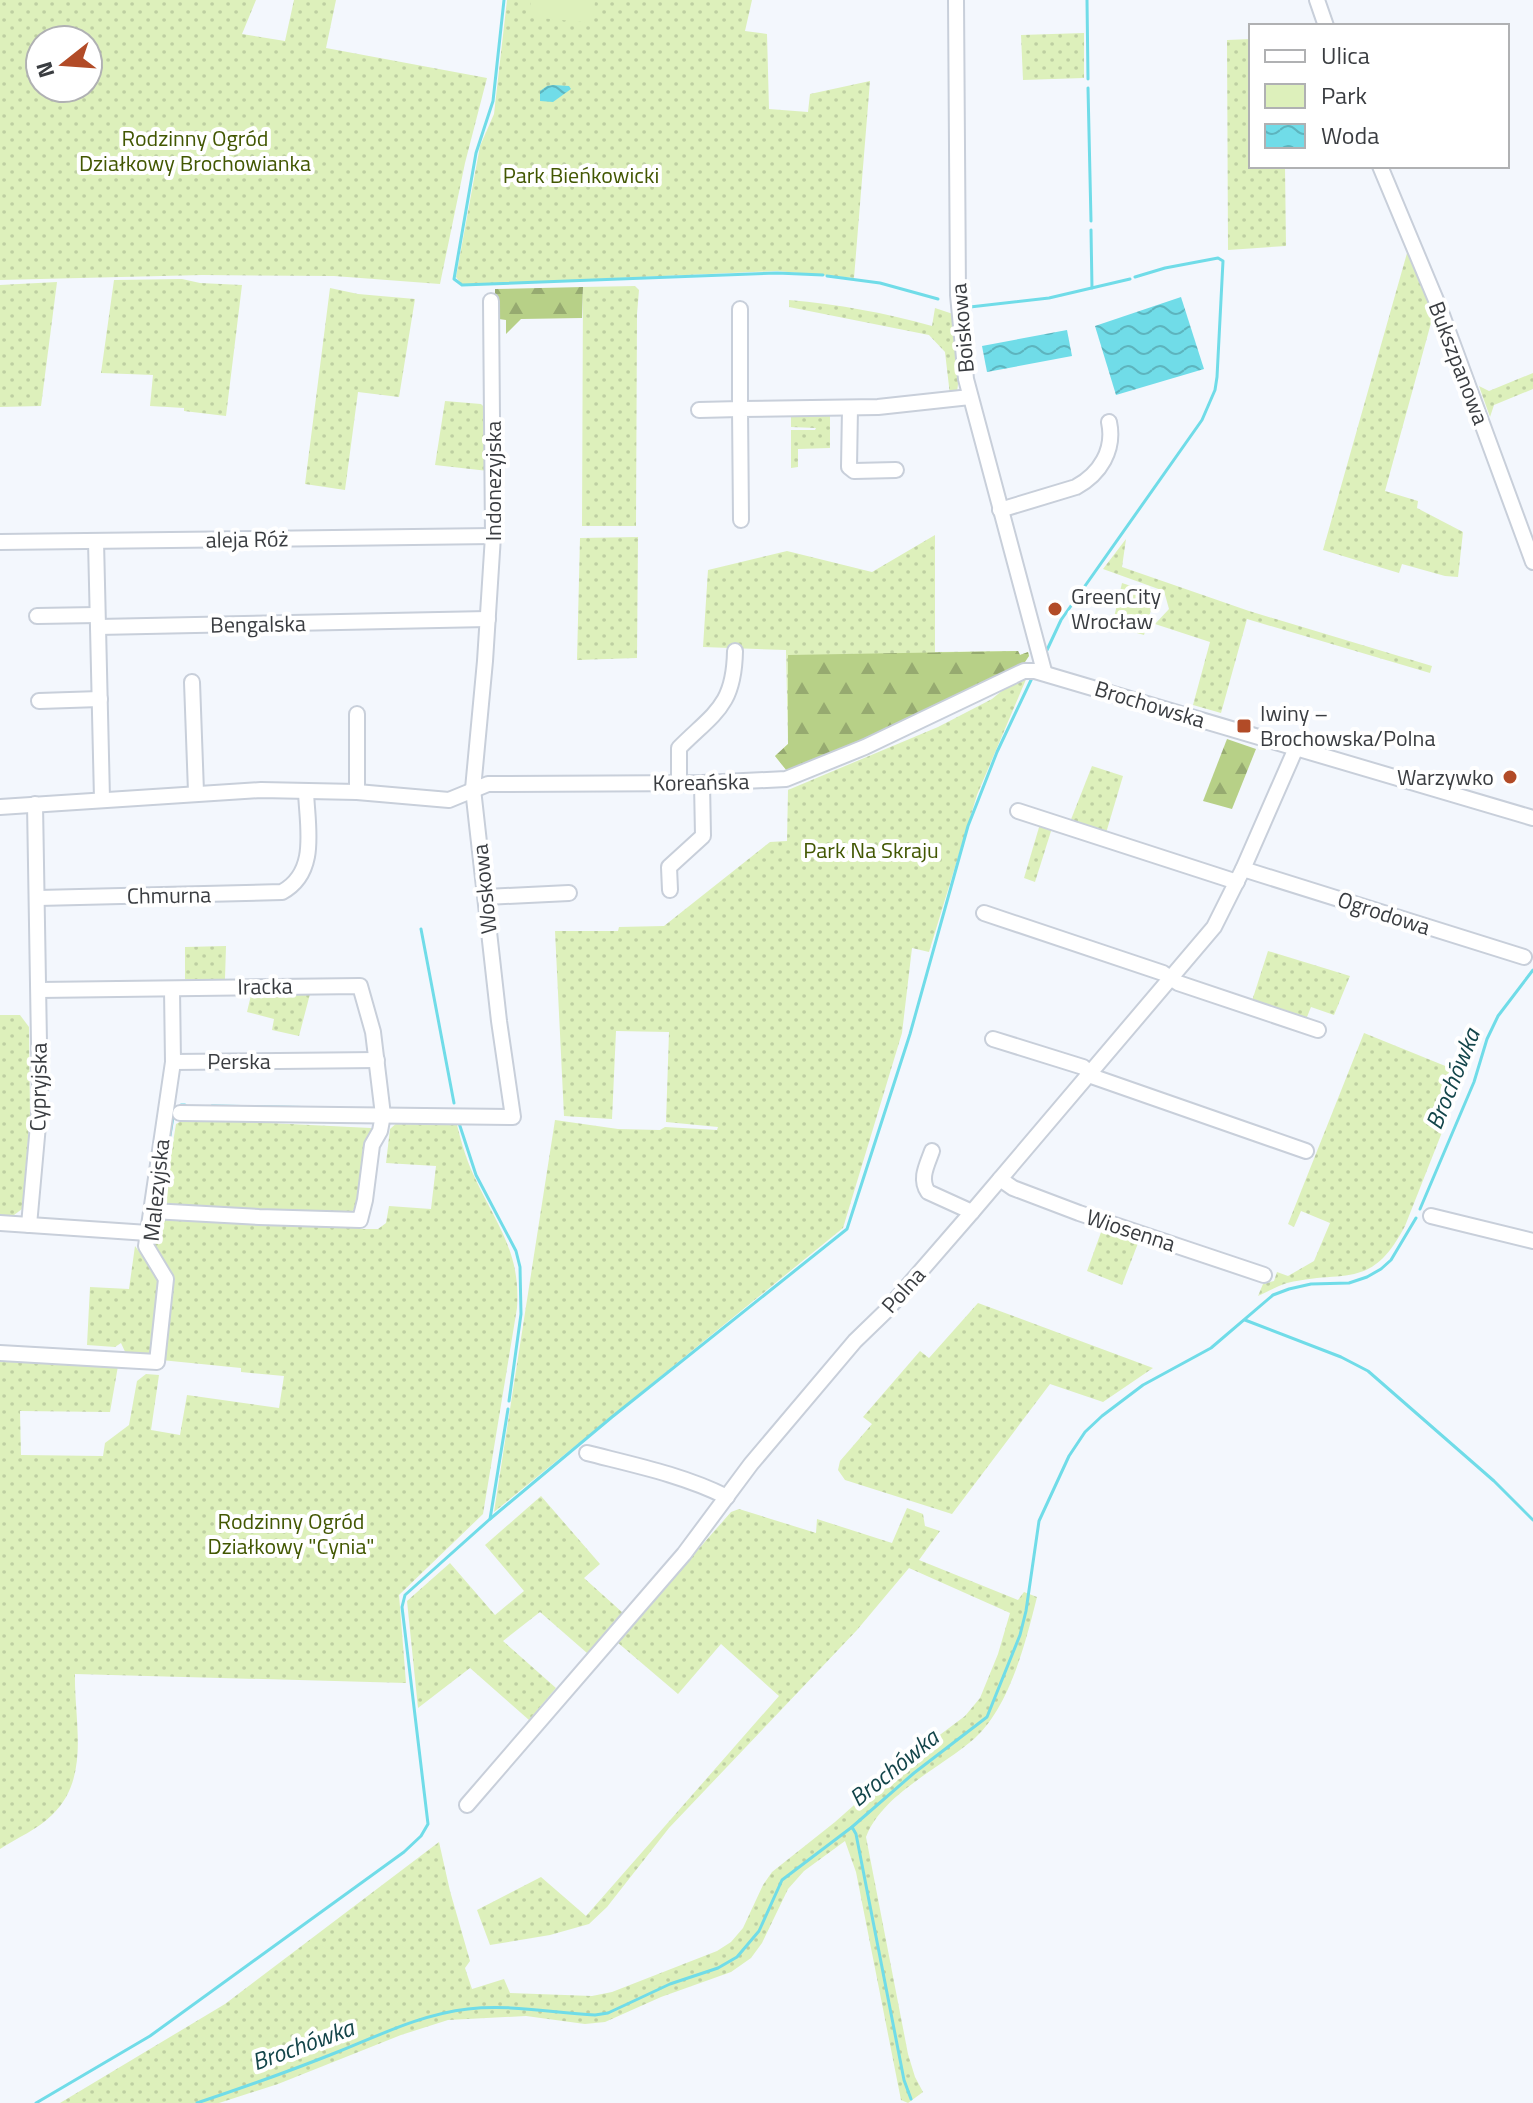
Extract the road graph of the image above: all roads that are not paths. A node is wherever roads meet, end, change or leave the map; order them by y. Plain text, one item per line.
1 (956, 0) edge
2 (1317, 0) edge
3 (1325, 24) edge
4 (1381, 168) edge
5 (491, 301) dead end
6 (740, 309) dead end
7 (970, 397) junction
8 (850, 408) junction
9 (740, 409) junction
10 (699, 410) dead end
11 (1109, 422) dead end
12 (896, 470) dead end
13 (1002, 515) junction
14 (741, 520) dead end
15 (493, 536) junction
16 (96, 541) junction
17 (0, 542) edge
18 (1533, 562) edge
19 (37, 616) dead end
20 (488, 619) junction
21 (98, 621) junction
22 (735, 651) dead end
23 (485, 661) joint
24 (1024, 671) joint
25 (1044, 671) junction
26 (192, 682) dead end
27 (100, 699) junction
28 (39, 701) dead end
29 (357, 714) dead end
30 (1296, 748) junction
31 (679, 782) junction
32 (702, 783) junction
33 (473, 789) junction
34 (306, 791) junction
35 (196, 792) junction
36 (357, 792) junction
37 (102, 799) junction
38 (35, 804) junction
39 (0, 807) edge
40 (1018, 811) dead end
41 (1533, 818) edge
42 (1240, 875) junction
43 (670, 890) dead end
44 (569, 893) dead end
45 (486, 897) junction
46 (38, 898) junction
47 (984, 913) dead end
48 (1524, 957) dead end
49 (1171, 978) junction
50 (172, 989) junction
51 (39, 990) junction
52 (1318, 1030) dead end
53 (993, 1039) dead end
54 (377, 1060) junction
55 (173, 1062) junction
56 (1089, 1073) junction
57 (180, 1113) dead end
58 (383, 1115) junction
59 (932, 1151) dead end
60 (1306, 1151) dead end
61 (1000, 1179) junction
62 (152, 1211) junction
63 (972, 1212) junction
64 (1431, 1216) dead end
65 (0, 1223) edge
66 (29, 1225) junction
67 (148, 1233) junction
68 (1533, 1241) edge
69 (1264, 1275) dead end
70 (0, 1353) edge
71 (587, 1453) dead end
72 (727, 1497) junction
73 (467, 1805) dead end

1 - 7 street, Boiskowa
2 - 3 street
4 - 18 street, Bukszpanowa
5 - 15 street, Indonezyjska
6 - 9 street
7 - 8 street
7 - 13 street, Boiskowa
8 - 9 street
8 - 12 street
9 - 10 street
9 - 14 street
11 - 13 street
13 - 25 street, Boiskowa
15 - 16 street, aleja Róż
15 - 20 street, Indonezyjska
16 - 17 street, aleja Róż
16 - 21 street
19 - 21 street, Bengalska
20 - 21 street, Bengalska
20 - 23 street, Indonezyjska
21 - 27 street
22 - 31 street
23 - 33 street, Woskowa
24 - 25 street, Brochowska
24 - 32 street, Koreańska
25 - 30 street, Brochowska
26 - 35 street
27 - 28 street
27 - 37 street
29 - 36 street
30 - 41 street, Brochowska
30 - 42 street, Polna
31 - 32 street, Koreańska
31 - 33 street, Koreańska
32 - 43 street
33 - 36 street, Koreańska
33 - 45 street, Woskowa
34 - 35 street, Koreańska
34 - 36 street, Koreańska
34 - 46 street, Chmurna
35 - 37 street, Koreańska
37 - 38 street, Koreańska
38 - 39 street, Koreańska
38 - 46 street
40 - 42 street, Ogrodowa
42 - 48 street, Ogrodowa
42 - 49 street, Polna
44 - 45 street
45 - 58 street, Woskowa
46 - 51 street, Cypryjska
47 - 49 street
49 - 52 street
49 - 56 street, Polna
50 - 51 street, Iracka
50 - 54 street, Iracka
50 - 55 street
51 - 66 street, Cypryjska
53 - 56 street
54 - 55 street, Perska
54 - 58 street, Iracka
55 - 62 street, Malezyjska
56 - 60 street
56 - 61 street, Polna
57 - 58 street
58 - 62 street
59 - 63 street
61 - 63 street, Polna
61 - 69 street, Wiosenna
62 - 67 street, Malezyjska
63 - 72 street, Polna
64 - 68 street
65 - 66 street
66 - 67 street
67 - 70 street, Malezyjska
71 - 72 street
72 - 73 street, Polna

